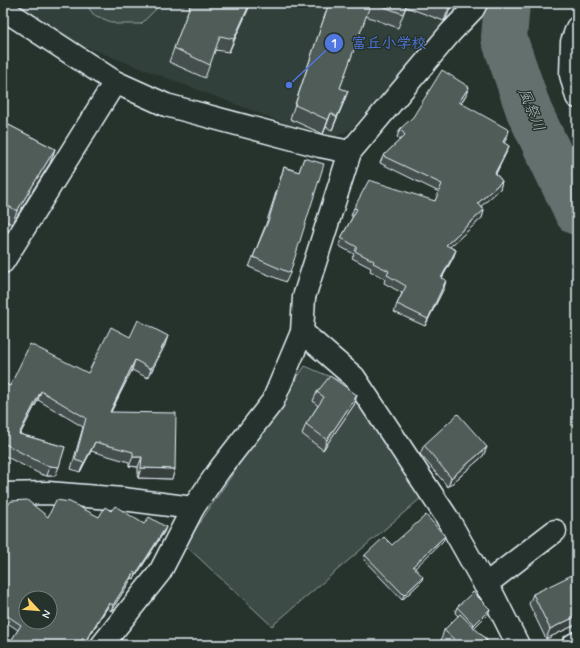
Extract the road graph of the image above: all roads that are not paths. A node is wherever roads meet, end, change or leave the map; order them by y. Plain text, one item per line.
1 (476, 3) edge
2 (3, 10) edge
3 (577, 28) edge
4 (115, 82) junction
5 (577, 97) edge
6 (350, 152) junction
7 (3, 262) edge
8 (302, 332) junction
9 (3, 494) edge
10 (193, 508) junction
11 (555, 531) dead end
12 (486, 585) junction
13 (512, 642) edge
14 (577, 643) edge
15 (102, 645) edge
16 (572, 645) edge

1 - 6 street
2 - 4 street
3 - 5 street
4 - 6 street
4 - 7 street
6 - 8 street
8 - 10 street
8 - 12 street
9 - 10 street
10 - 15 street
11 - 12 street
12 - 13 street
14 - 16 street

